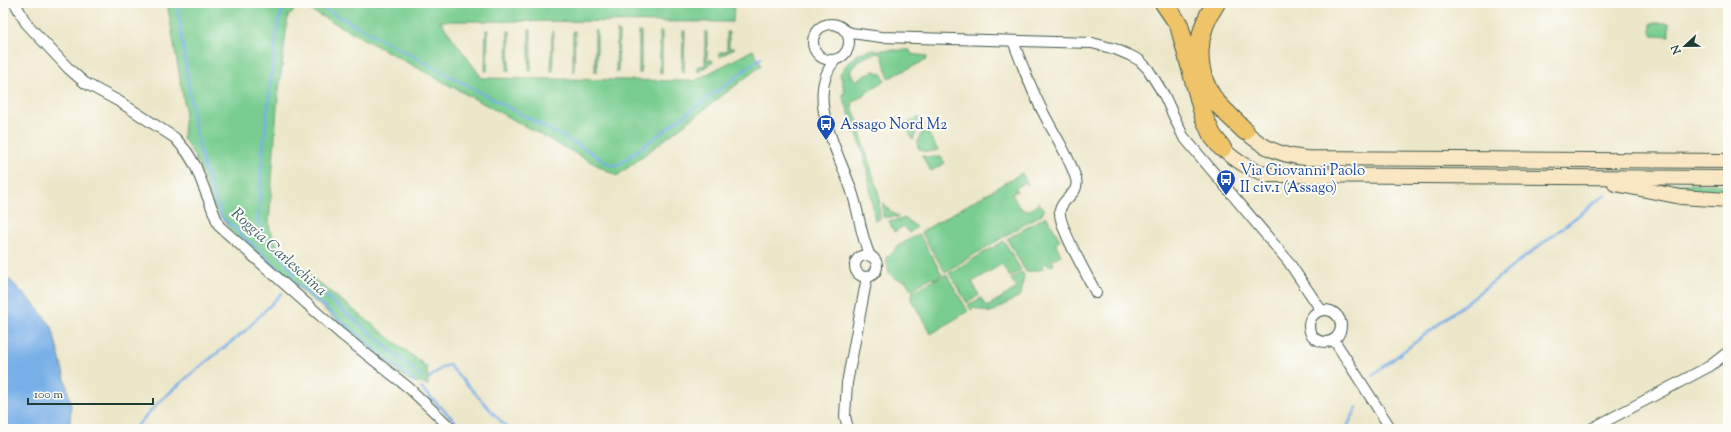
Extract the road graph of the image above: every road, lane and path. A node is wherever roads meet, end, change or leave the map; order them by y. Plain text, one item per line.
1 (15, 3) edge
2 (1164, 3) edge
3 (1216, 3) edge
4 (844, 30) junction
5 (874, 37) junction
6 (1013, 41) junction
7 (848, 49) junction
8 (835, 60) junction
9 (1245, 131) joint
10 (1222, 148) joint
11 (1728, 153) edge
12 (1701, 160) junction
13 (1728, 161) edge
14 (1585, 177) junction
15 (1728, 178) edge
16 (1728, 200) edge
17 (870, 256) junction
18 (867, 277) junction
19 (1096, 293) dead end
20 (1321, 310) junction
21 (1334, 340) junction
22 (1728, 352) edge
23 (452, 429) edge
24 (848, 429) edge
25 (1391, 429) edge
26 (1591, 429) edge

1 - 23 street
2 - 10 highway
3 - 9 highway
4 - 5 street
4 - 7 street
4 - 8 street
5 - 6 street
5 - 7 street
6 - 19 street
6 - 20 street
7 - 8 street
8 - 17 street
9 - 12 main road
10 - 14 main road
11 - 12 main road
12 - 13 main road
14 - 15 main road
14 - 16 main road
17 - 18 street
17 - 18 street
18 - 24 street
20 - 21 street
20 - 21 street
21 - 25 street
22 - 26 street

